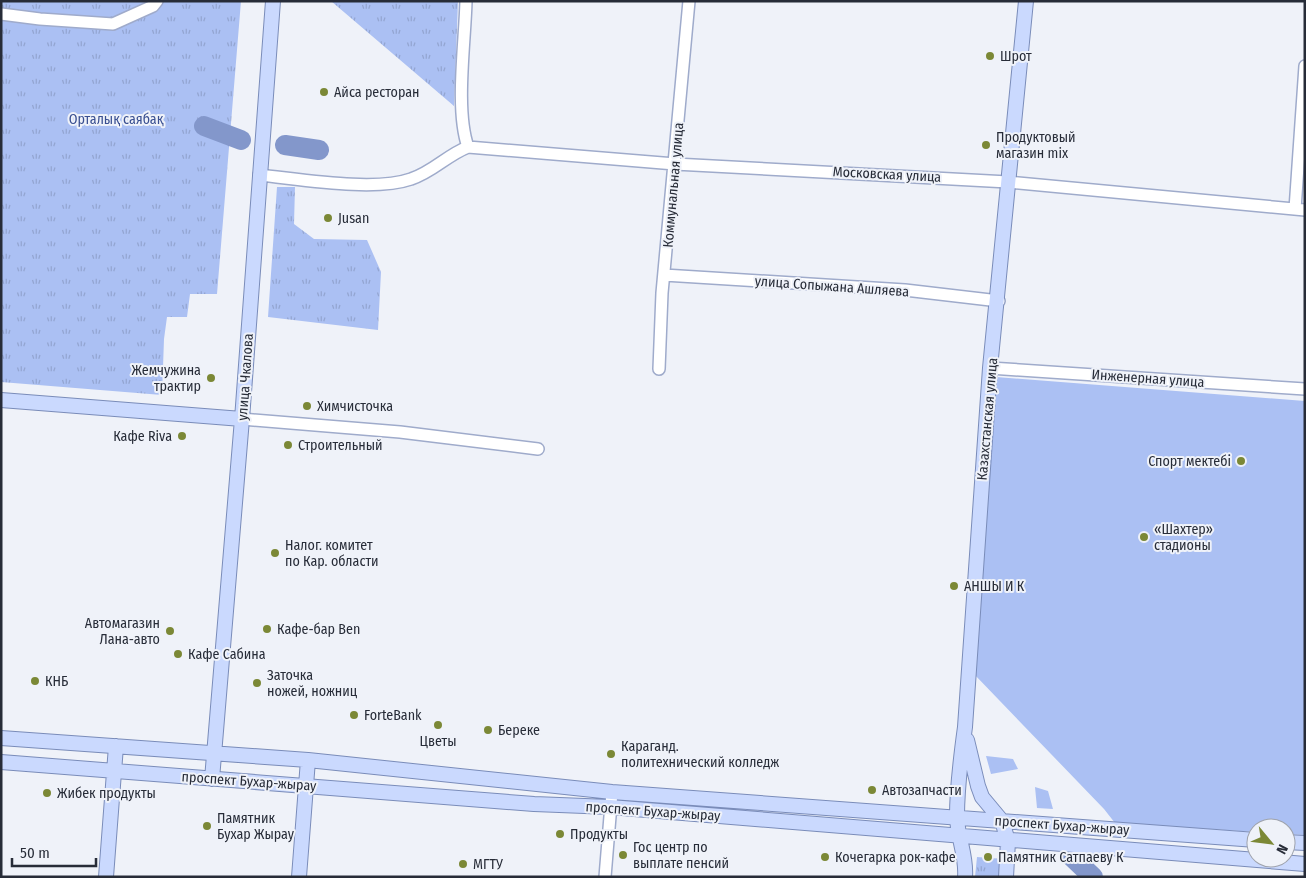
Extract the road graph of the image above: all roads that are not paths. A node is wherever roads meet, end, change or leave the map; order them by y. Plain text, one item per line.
1 (157, 1) edge
2 (273, 1) edge
3 (466, 1) edge
4 (689, 1) edge
5 (1026, 1) edge
6 (1, 14) edge
7 (1305, 66) edge
8 (468, 148) junction
9 (675, 164) junction
10 (258, 175) junction
11 (1008, 182) junction
12 (1300, 210) edge
13 (664, 275) junction
14 (998, 301) junction
15 (659, 368) dead end
16 (990, 368) junction
17 (1305, 390) edge
18 (1, 400) edge
19 (242, 419) junction
20 (538, 450) dead end
21 (965, 727) junction
22 (1, 738) edge
23 (116, 746) junction
24 (214, 752) junction
25 (308, 760) junction
26 (1, 762) edge
27 (115, 771) junction
28 (212, 779) junction
29 (306, 786) junction
30 (612, 792) junction
31 (610, 807) junction
32 (957, 817) junction
33 (1002, 821) junction
34 (960, 837) junction
35 (1246, 839) edge
36 (1008, 841) junction
37 (1305, 864) edge
38 (106, 877) edge
39 (299, 877) edge
40 (605, 877) edge
41 (965, 877) edge
42 (1006, 877) edge

1 - 6 street
2 - 10 main road, улица Чкалова
3 - 8 street
4 - 9 street, Коммунальная улица
5 - 11 main road, Казахстанская улица
7 - 12 street
8 - 9 street, Московская улица
8 - 10 street
9 - 11 street, Московская улица
9 - 13 street, Коммунальная улица
10 - 19 main road, улица Чкалова
11 - 12 street, Московская улица
11 - 14 main road, Казахстанская улица
13 - 14 street, улица Сопыжана Ашляева
13 - 15 street, Коммунальная улица
14 - 16 main road, Казахстанская улица
16 - 17 street, Инженерная улица
16 - 21 main road, Казахстанская улица
18 - 19 main road
19 - 20 street
19 - 24 main road, улица Чкалова
21 - 32 main road, Казахстанская улица
21 - 33 main road
22 - 23 main road, проспект Бухар-жырау
23 - 24 main road, проспект Бухар-жырау
23 - 27 main road
24 - 25 main road, проспект Бухар-жырау
24 - 28 main road, улица Чкалова
25 - 29 main road
25 - 30 main road, проспект Бухар-жырау
26 - 27 main road, проспект Бухар-жырау
27 - 28 main road, проспект Бухар-жырау
27 - 38 main road
28 - 29 main road, проспект Бухар-жырау
29 - 31 main road, проспект Бухар-жырау
29 - 39 main road
30 - 31 street
30 - 32 main road, проспект Бухар-жырау
31 - 34 main road, проспект Бухар-жырау
31 - 40 street
32 - 33 main road, проспект Бухар-жырау
32 - 34 main road, Казахстанская улица
33 - 35 main road, проспект Бухар-жырау
33 - 36 main road
34 - 36 main road, проспект Бухар-жырау
34 - 41 main road, Казахстанская улица
36 - 37 main road, проспект Бухар-жырау
36 - 42 main road

